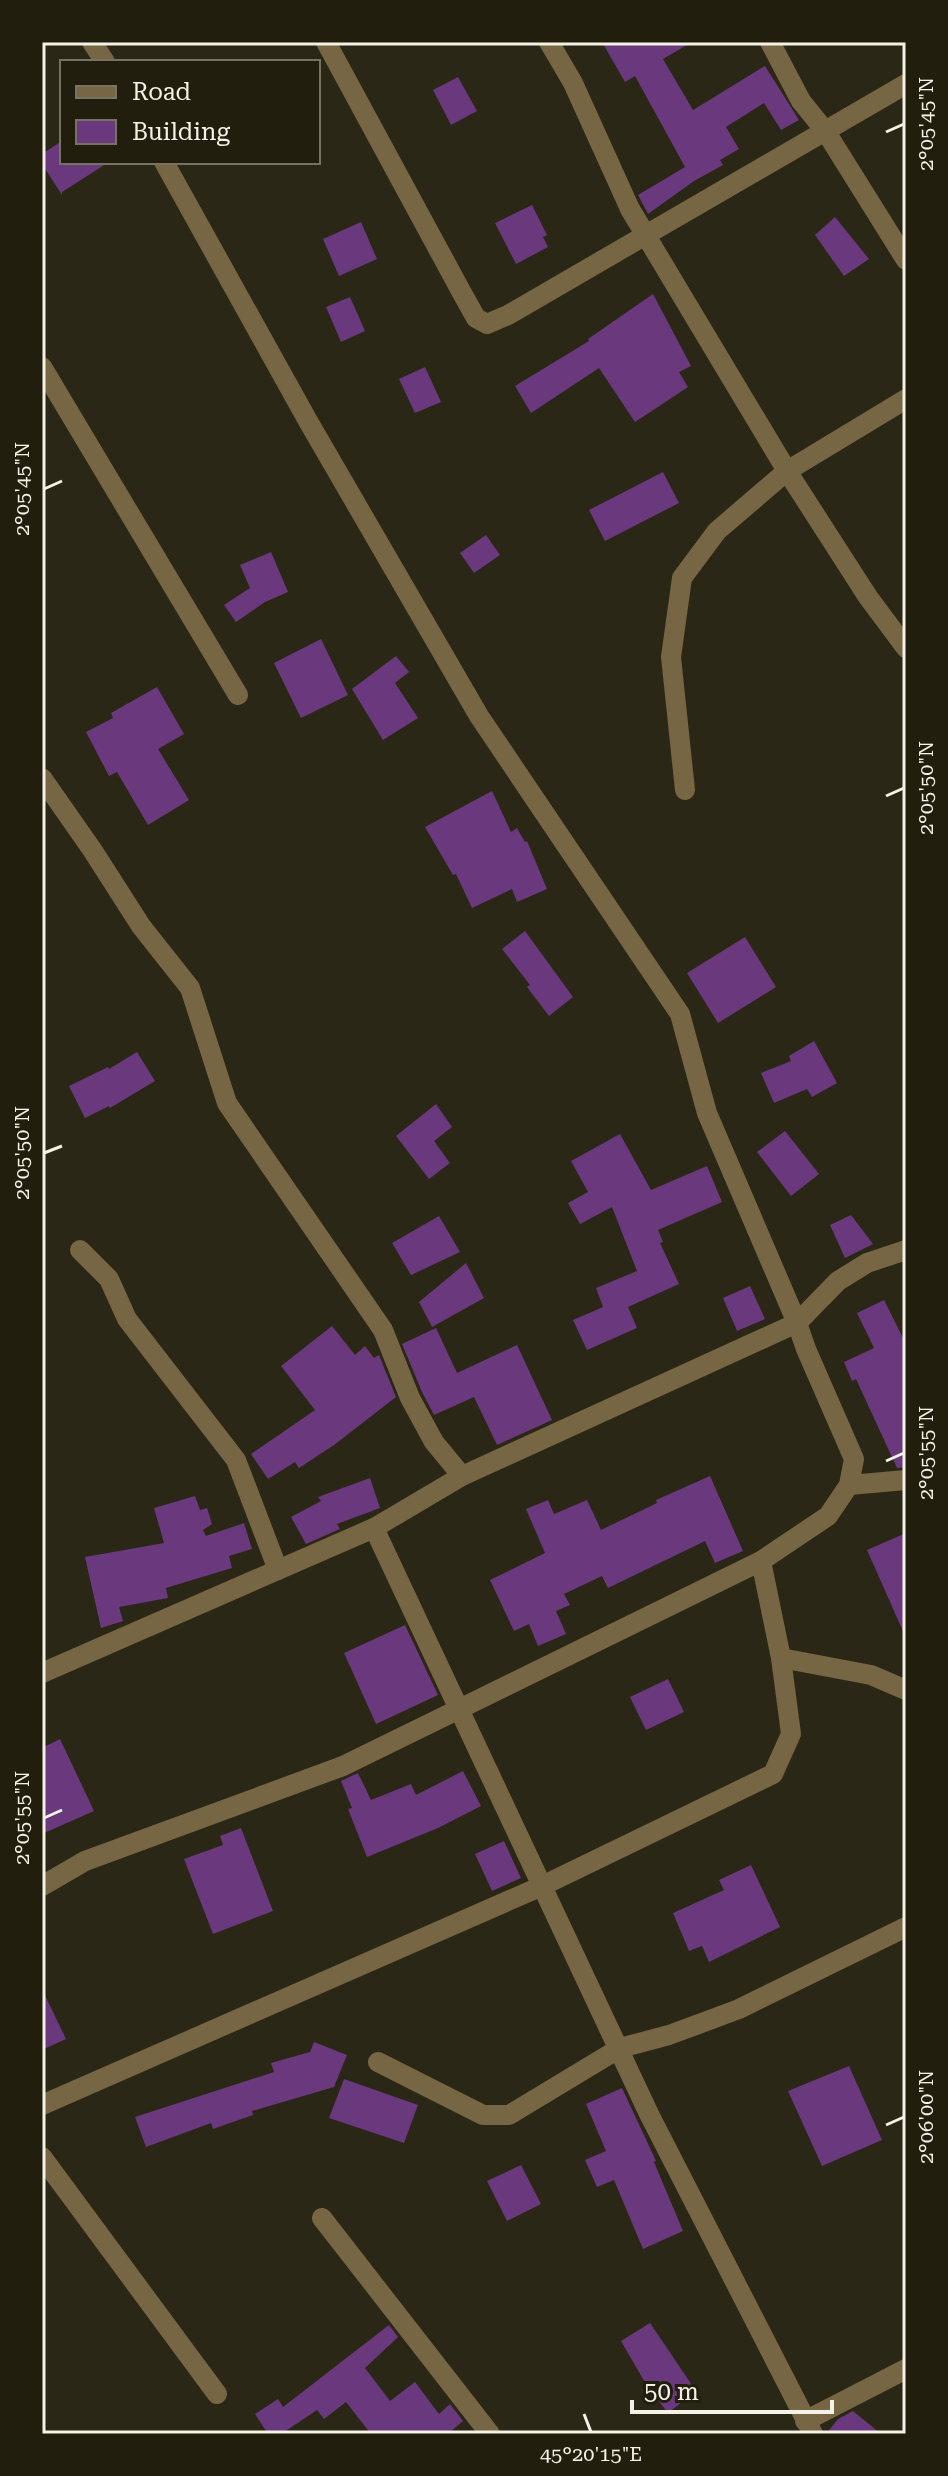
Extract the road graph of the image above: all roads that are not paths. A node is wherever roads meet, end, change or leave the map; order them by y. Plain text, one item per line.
1 (92, 42) edge
2 (326, 42) edge
3 (549, 42) edge
4 (770, 42) edge
5 (104, 60) edge
6 (906, 84) edge
7 (826, 132) junction
8 (165, 164) edge
9 (648, 236) junction
10 (906, 260) edge
11 (43, 369) edge
12 (906, 399) edge
13 (787, 471) junction
14 (906, 648) edge
15 (238, 695) dead end
16 (42, 778) edge
17 (685, 790) dead end
18 (80, 1250) dead end
19 (906, 1250) edge
20 (797, 1323) junction
21 (462, 1476) junction
22 (906, 1480) edge
23 (849, 1485) junction
24 (374, 1528) junction
25 (761, 1561) junction
26 (278, 1570) junction
27 (781, 1658) junction
28 (42, 1673) edge
29 (906, 1690) edge
30 (457, 1708) junction
31 (42, 1886) edge
32 (542, 1886) junction
33 (906, 1927) edge
34 (620, 2048) junction
35 (378, 2062) dead end
36 (42, 2105) edge
37 (42, 2157) edge
38 (322, 2218) dead end
39 (906, 2369) edge
40 (217, 2394) dead end
41 (809, 2427) edge
42 (482, 2431) edge

1 - 5 street
2 - 9 street
3 - 9 street
4 - 7 street
6 - 7 street
7 - 9 street
7 - 10 street
8 - 20 street
9 - 13 street
11 - 15 street
12 - 13 street
13 - 14 street
13 - 17 street
16 - 21 street
18 - 26 street
19 - 20 street
20 - 21 street
20 - 23 street
21 - 24 street
22 - 23 street
23 - 25 street
24 - 26 street
24 - 30 street
25 - 27 street
25 - 30 street
26 - 28 street
27 - 29 street
27 - 32 street
30 - 31 street
30 - 32 street
32 - 34 street
32 - 36 street
33 - 34 street
34 - 35 street
34 - 41 street
37 - 40 street
38 - 42 street
39 - 41 street

